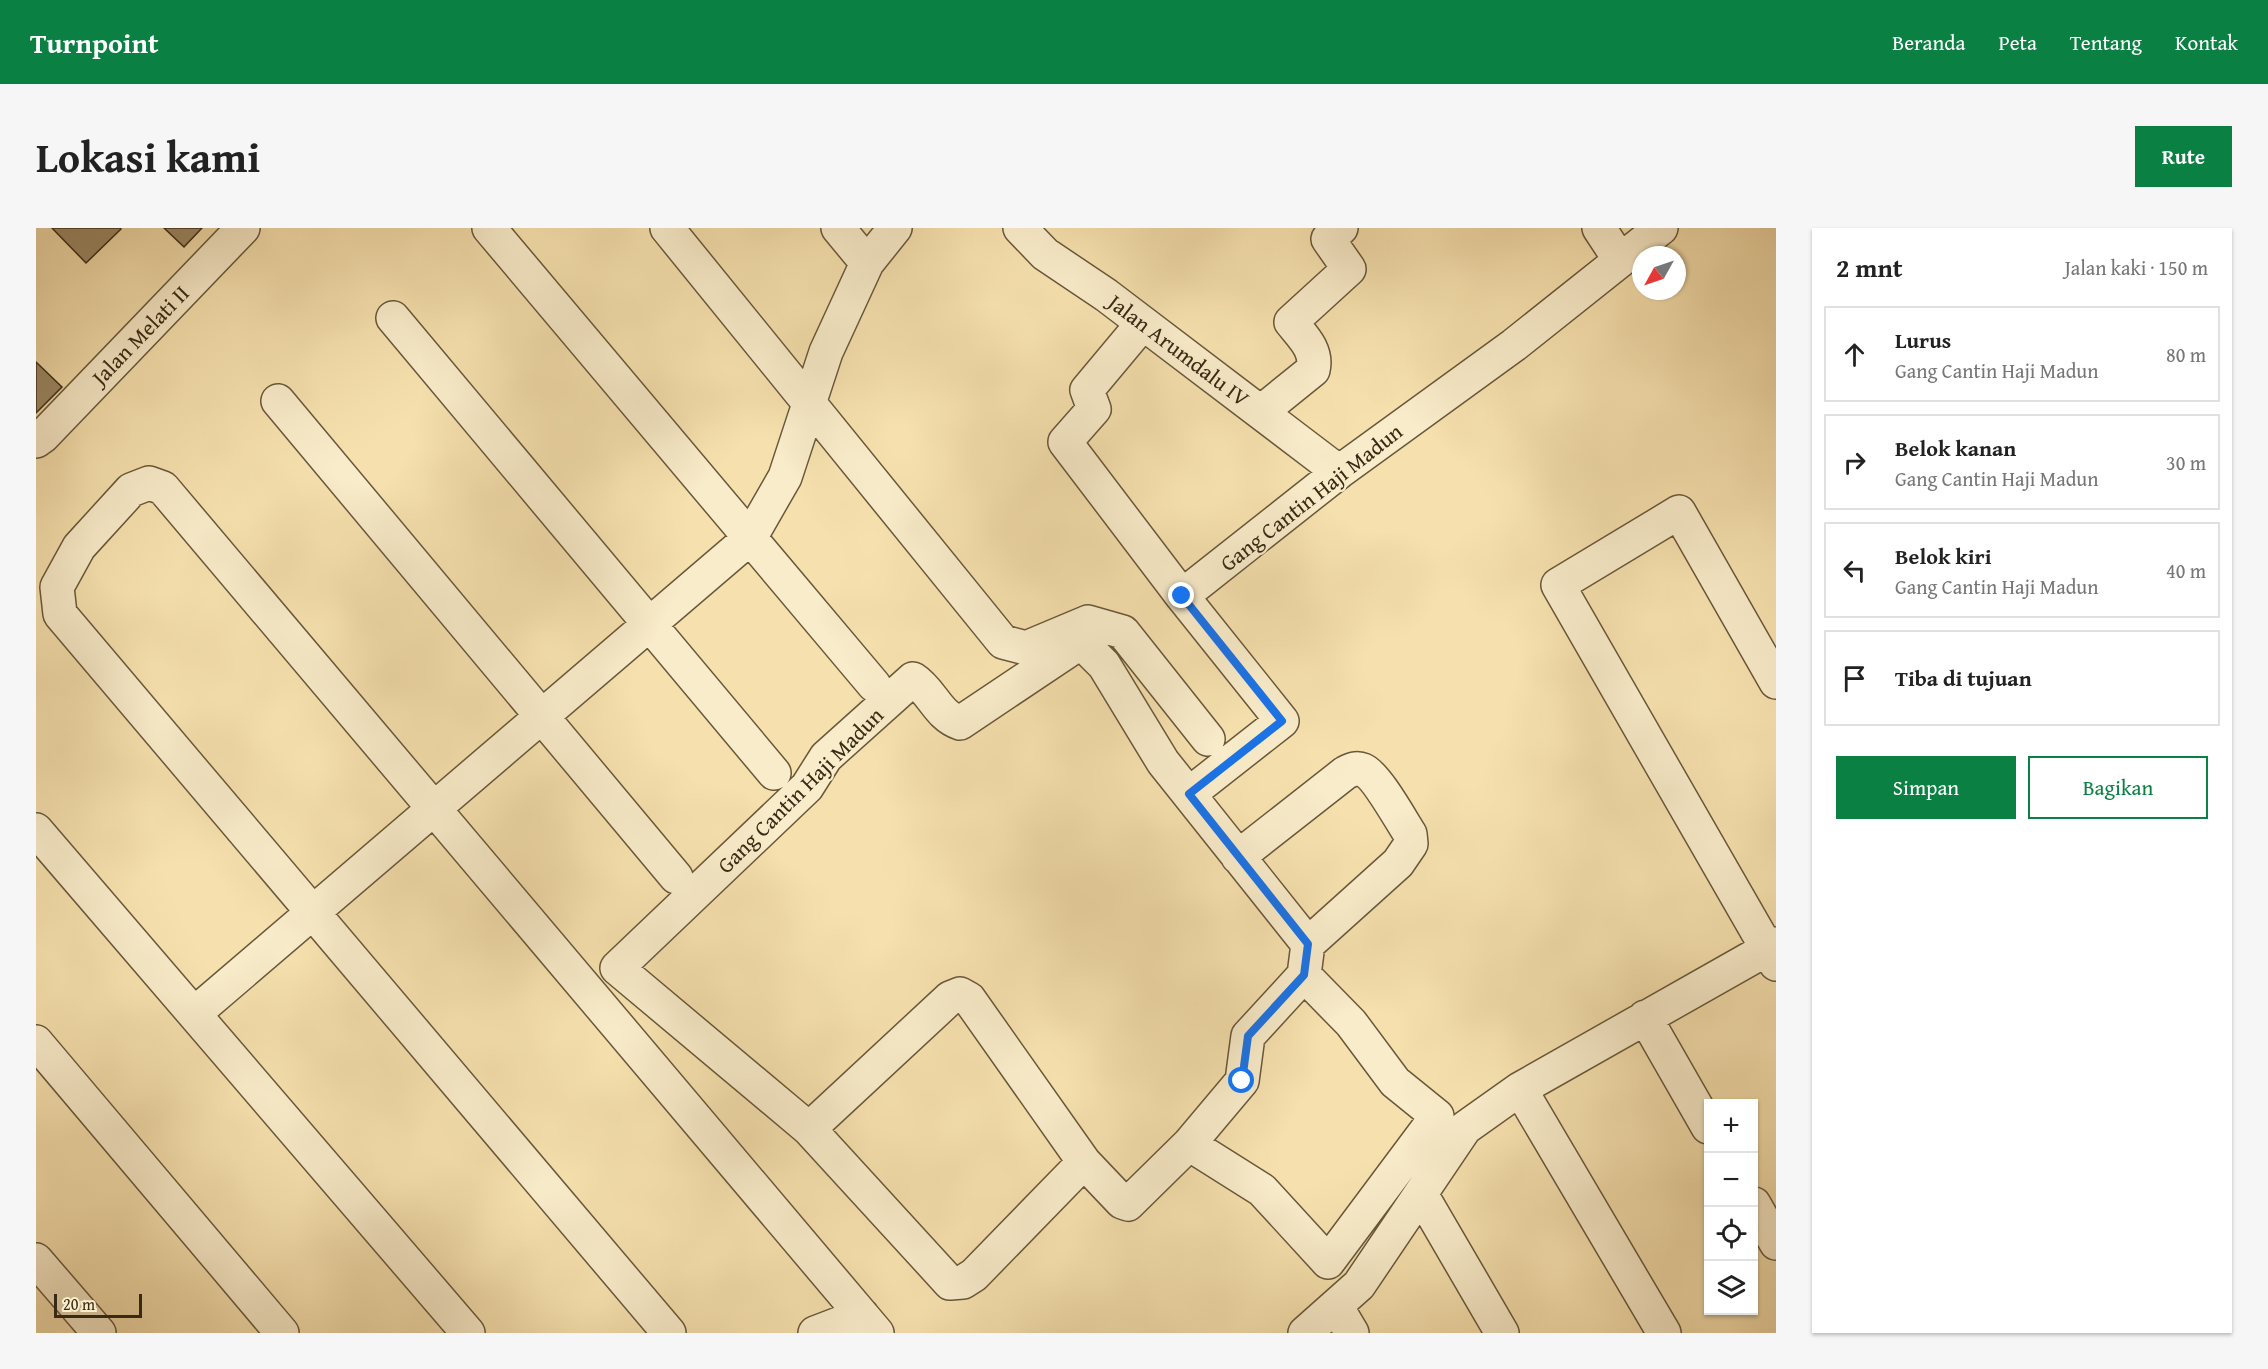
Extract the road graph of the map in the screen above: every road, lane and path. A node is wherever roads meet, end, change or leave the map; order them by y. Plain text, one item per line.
1 (243, 228) edge
2 (489, 228) edge
3 (667, 228) edge
4 (838, 228) edge
5 (895, 228) edge
6 (1020, 228) edge
7 (1599, 228) edge
8 (1661, 228) edge
9 (1334, 233) edge
10 (1620, 260) junction
11 (867, 263) junction
12 (393, 318) dead end
13 (1143, 323) junction
14 (278, 401) dead end
15 (809, 403) junction
16 (1261, 412) junction
17 (36, 441) edge
18 (1339, 472) junction
19 (750, 538) junction
20 (1182, 596) junction
21 (649, 624) junction
22 (1776, 682) edge
23 (874, 686) dead end
24 (542, 716) junction
25 (1208, 739) dead end
26 (774, 773) dead end
27 (1189, 794) junction
28 (434, 808) junction
29 (36, 830) edge
30 (1238, 857) junction
31 (676, 877) dead end
32 (313, 912) junction
33 (1773, 952) edge
34 (1306, 960) junction
35 (194, 1014) junction
36 (1645, 1017) junction
37 (36, 1042) edge
38 (1520, 1089) junction
39 (1704, 1120) edge
40 (809, 1129) junction
41 (1190, 1144) junction
42 (1084, 1162) junction
43 (1421, 1194) junction
44 (1756, 1207) edge
45 (1776, 1243) edge
46 (36, 1260) edge
47 (1344, 1319) edge
48 (869, 1324) edge
49 (99, 1333) edge
50 (282, 1333) edge
51 (468, 1333) edge
52 (669, 1333) edge
53 (815, 1333) edge
54 (1305, 1333) edge
55 (1502, 1333) edge
56 (1664, 1333) edge

1 - 17 street, Jalan Melati II
2 - 19 street
3 - 15 street
4 - 11 street
5 - 11 street
6 - 13 street, Jalan Arumdalu IV
7 - 10 street
8 - 10 street, Gang Cantin Haji Madun
9 - 16 street
10 - 18 street, Gang Cantin Haji Madun
11 - 15 street
12 - 21 street
13 - 16 street, Jalan Arumdalu IV
13 - 20 street
14 - 24 street
15 - 19 street
15 - 25 street
16 - 18 street, Jalan Arumdalu IV
18 - 20 street, Gang Cantin Haji Madun
19 - 21 street
19 - 23 street
20 - 27 street
21 - 24 street
21 - 26 street
22 - 33 street
24 - 28 street
24 - 31 street
27 - 30 street, Gang Cantin Haji Madun
27 - 40 street, Gang Cantin Haji Madun
28 - 32 street
28 - 32 street
28 - 48 street
29 - 35 street
30 - 34 street, Gang Cantin Haji Madun
30 - 34 street
32 - 35 street
32 - 52 street
33 - 36 street
34 - 41 street
34 - 41 street, Gang Cantin Haji Madun
35 - 51 street
36 - 38 street
36 - 39 street
37 - 50 street
38 - 43 street
38 - 56 street
40 - 42 street
40 - 42 street
41 - 42 street
43 - 47 street
43 - 55 street
44 - 45 street
46 - 49 street
47 - 54 street
48 - 53 street

